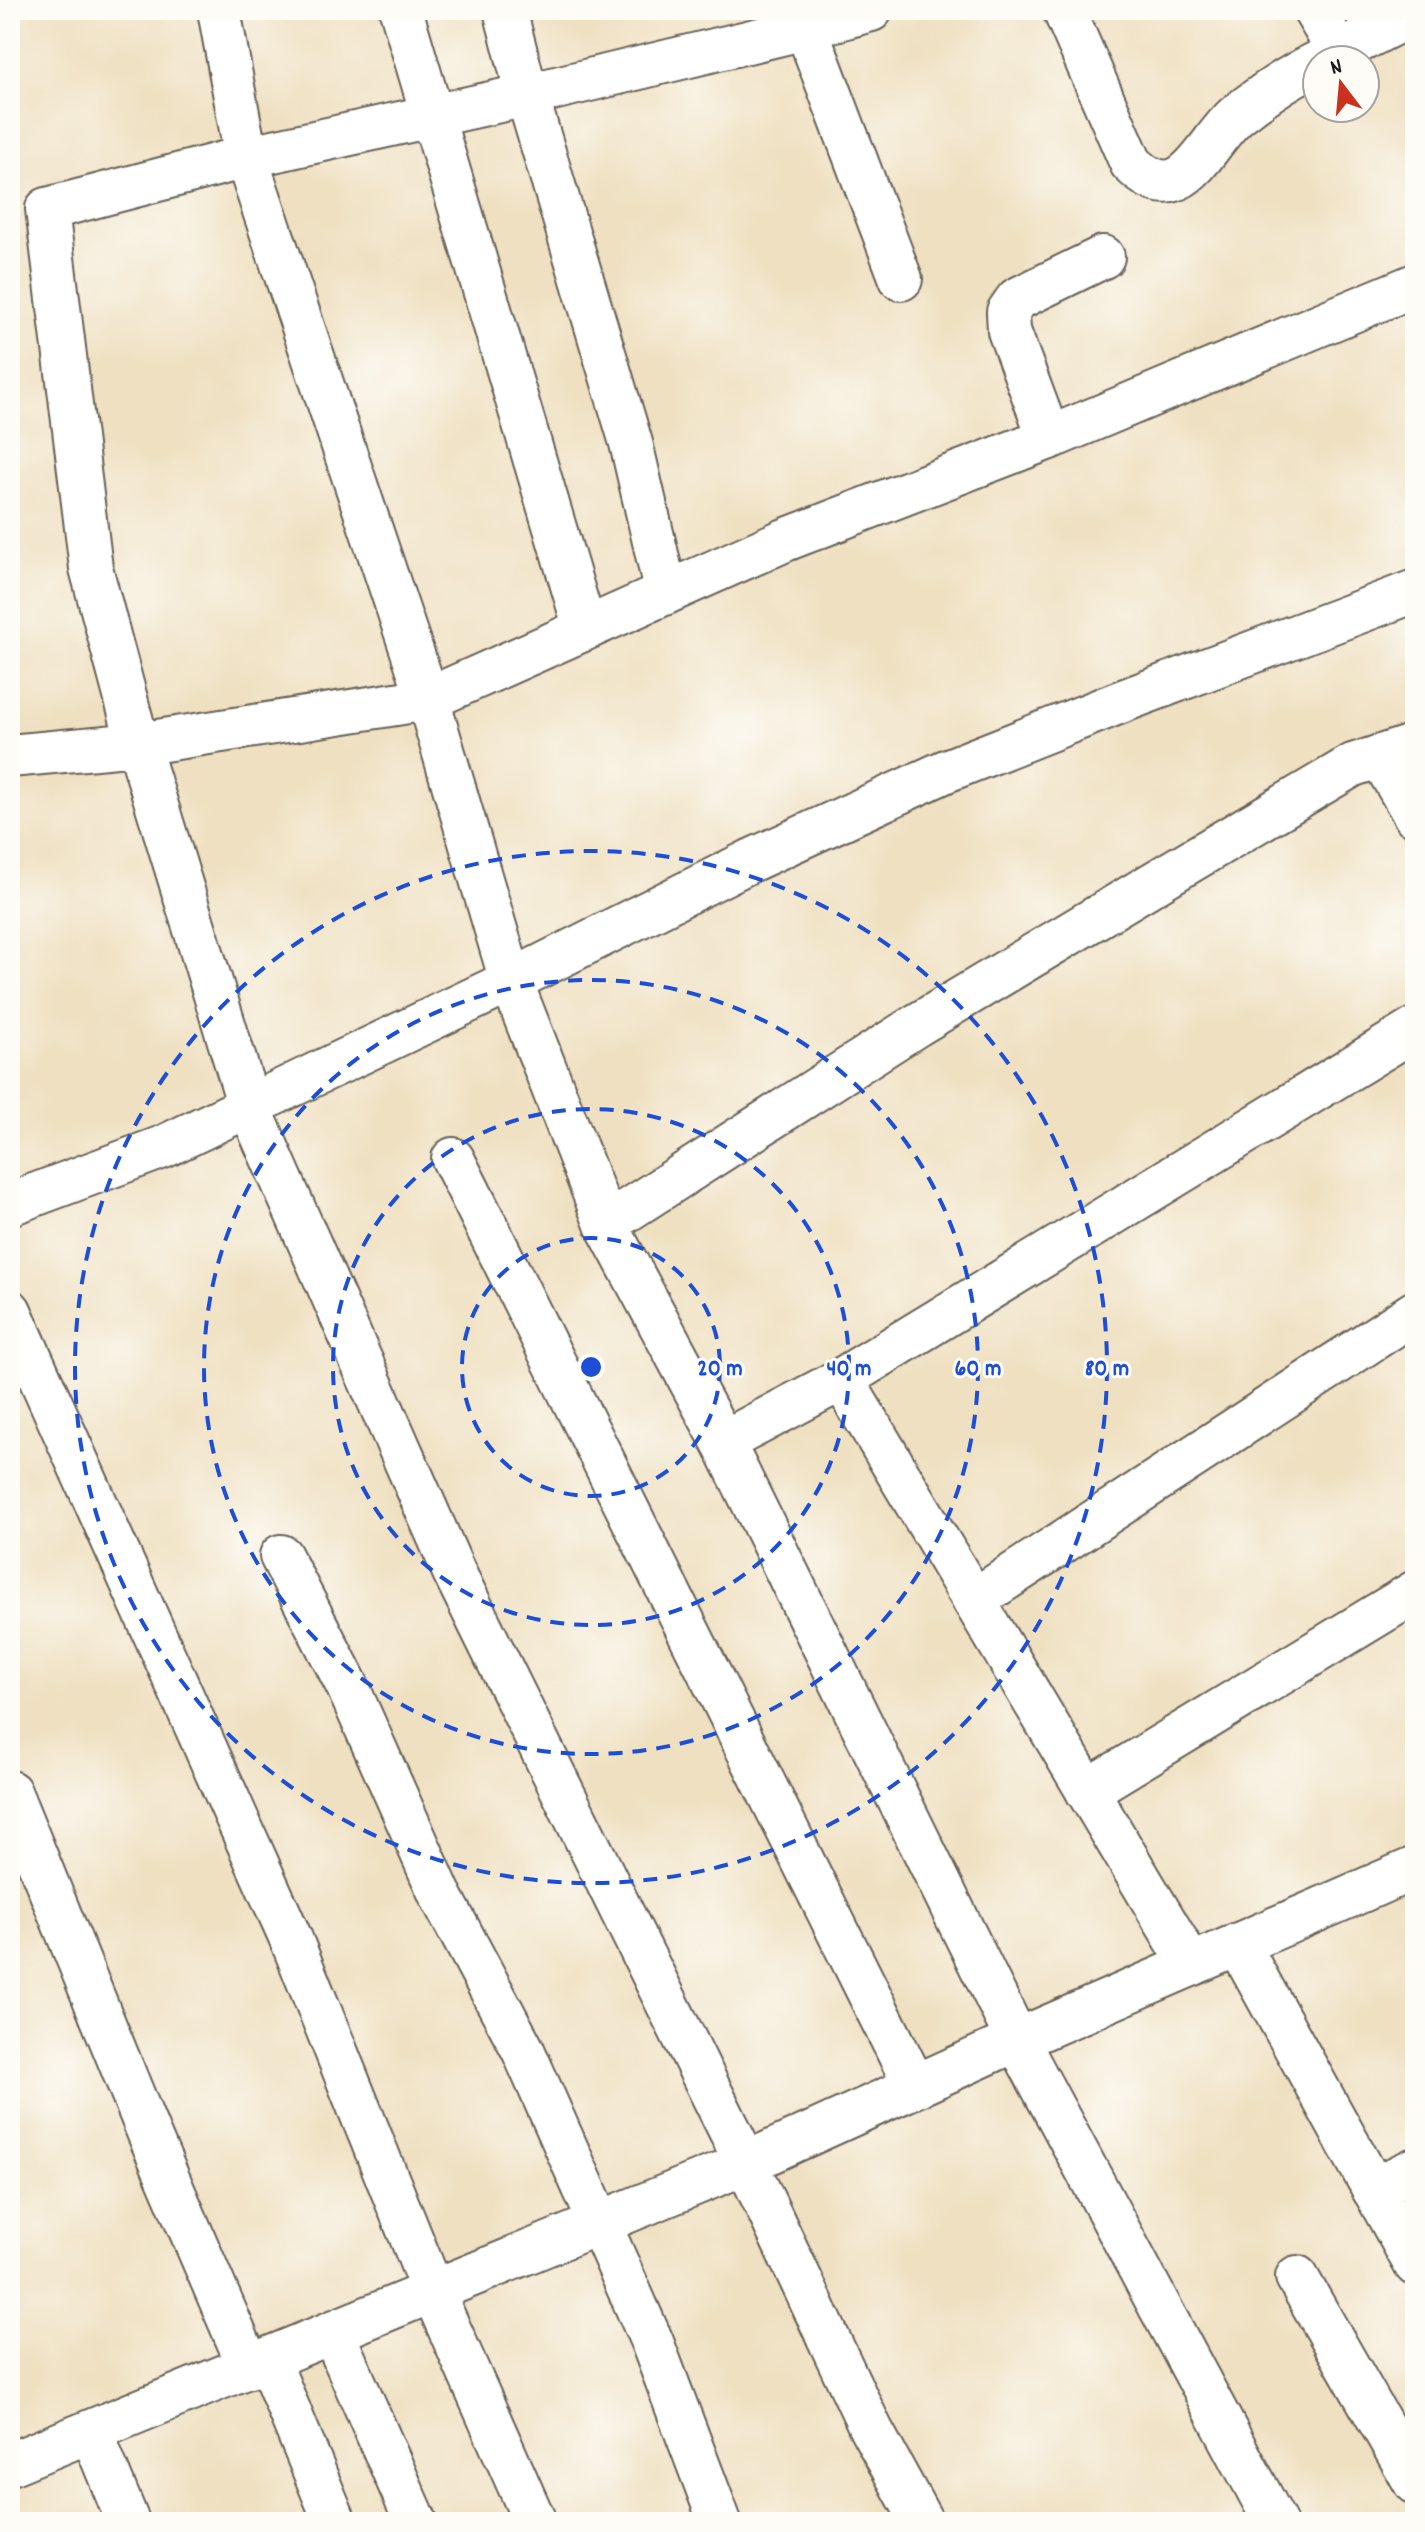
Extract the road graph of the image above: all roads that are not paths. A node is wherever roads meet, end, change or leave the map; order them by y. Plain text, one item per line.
1 (219, 10) edge
2 (401, 10) edge
3 (505, 10) edge
4 (871, 10) edge
5 (1064, 10) edge
6 (1314, 10) edge
7 (1415, 13) edge
8 (806, 28) junction
9 (1322, 44) edge
10 (1354, 44) edge
11 (1301, 71) edge
12 (527, 95) junction
13 (432, 117) junction
14 (246, 157) junction
15 (1103, 257) dead end
16 (901, 279) dead end
17 (1415, 285) edge
18 (1049, 438) junction
19 (1415, 591) edge
20 (666, 593) junction
21 (585, 629) junction
22 (428, 699) junction
23 (138, 744) junction
24 (1398, 750) edge
25 (10, 756) edge
26 (1415, 816) edge
27 (511, 981) junction
28 (1415, 1029) edge
29 (249, 1106) junction
30 (453, 1159) dead end
31 (10, 1204) edge
32 (606, 1224) junction
33 (10, 1311) edge
34 (1415, 1312) edge
35 (842, 1379) junction
36 (723, 1442) junction
37 (281, 1556) dead end
38 (1415, 1592) edge
39 (974, 1600) junction
40 (1087, 1791) junction
41 (10, 1792) edge
42 (1415, 1868) edge
43 (1238, 1944) junction
44 (1191, 1965) junction
45 (1017, 2040) junction
46 (915, 2086) junction
47 (746, 2163) junction
48 (1415, 2169) edge
49 (1373, 2189) junction
50 (601, 2222) junction
51 (1415, 2264) edge
52 (1297, 2277) dead end
53 (433, 2292) junction
54 (333, 2333) junction
55 (258, 2363) junction
56 (91, 2431) junction
57 (10, 2464) edge
58 (1415, 2483) edge
59 (128, 2522) edge
60 (335, 2522) edge
61 (416, 2522) edge
62 (535, 2522) edge
63 (720, 2522) edge
64 (922, 2522) edge
65 (1275, 2522) edge

1 - 14 street
2 - 13 street
3 - 12 street
4 - 8 street
5 - 11 street
6 - 9 street
7 - 10 street
8 - 12 street
8 - 16 street
12 - 13 street
12 - 20 street
13 - 14 street
13 - 21 street
14 - 22 street
14 - 23 street
15 - 18 street
17 - 18 street
18 - 20 street
19 - 27 street
20 - 21 street
21 - 22 street
22 - 23 street
22 - 27 street
23 - 25 street
23 - 29 street
24 - 26 street
24 - 32 street
27 - 29 street
27 - 32 street
28 - 35 street
29 - 31 street
29 - 47 street
30 - 46 street
32 - 36 street
33 - 53 street
34 - 39 street
35 - 36 street
35 - 39 street
36 - 45 street
37 - 50 street
38 - 40 street
39 - 40 street
40 - 44 street
41 - 55 street
42 - 43 street
43 - 44 street
43 - 49 street
44 - 45 street
45 - 46 street
45 - 65 street
46 - 47 street
47 - 50 street
47 - 64 street
48 - 49 street
49 - 51 street
50 - 53 street
50 - 63 street
52 - 58 street
53 - 54 street
53 - 62 street
54 - 55 street
54 - 61 street
55 - 56 street
55 - 60 street
56 - 57 street
56 - 59 street

